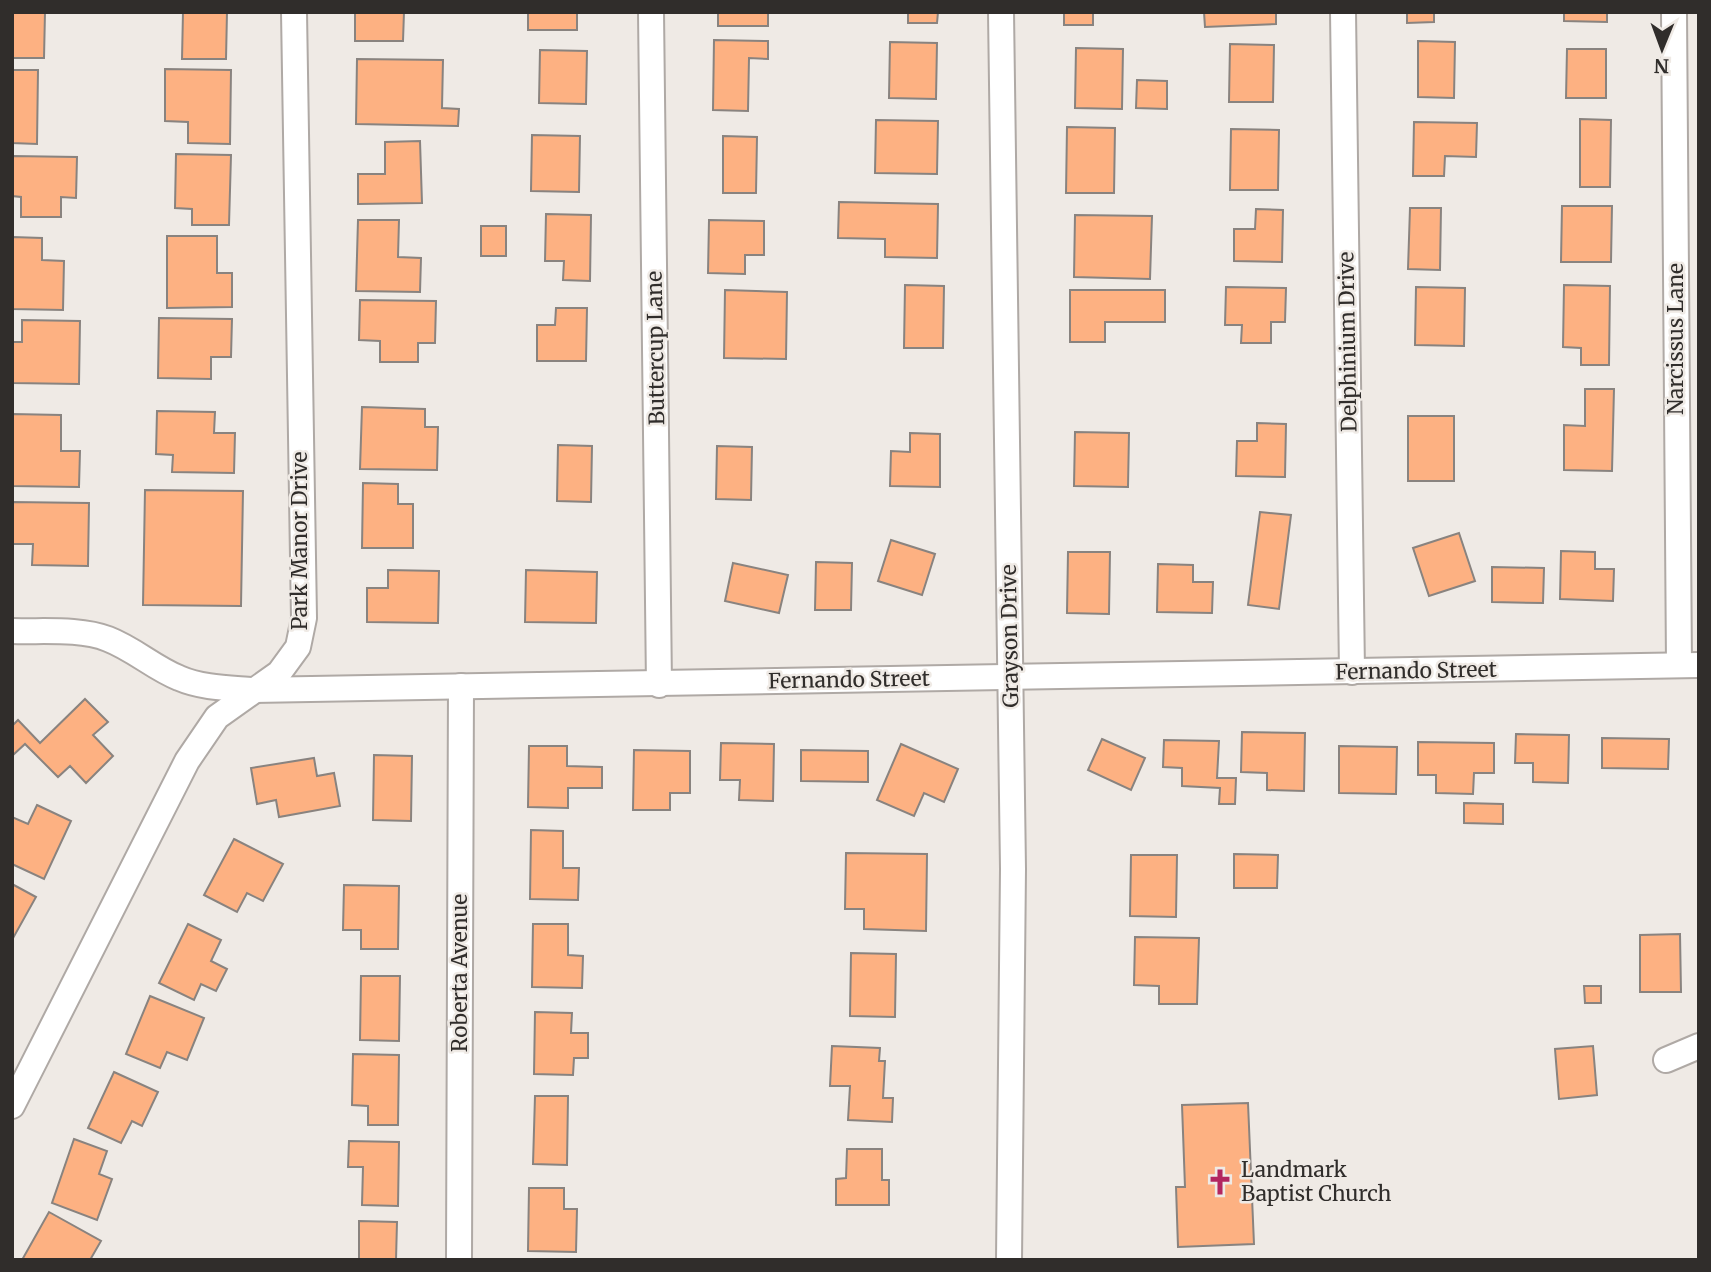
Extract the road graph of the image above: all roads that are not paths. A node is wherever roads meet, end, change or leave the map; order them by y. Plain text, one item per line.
1 (294, 12) edge
2 (651, 12) edge
3 (1001, 12) edge
4 (1343, 12) edge
5 (1674, 12) edge
6 (12, 631) edge
7 (1689, 665) edge
8 (1352, 672) junction
9 (1011, 676) junction
10 (659, 685) junction
11 (461, 686) junction
12 (253, 690) junction
13 (1699, 1046) edge
14 (1666, 1060) dead end
15 (12, 1107) edge
16 (459, 1260) edge
17 (1009, 1260) edge

1 - 12 street, Park Manor Drive
2 - 10 street, Buttercup Lane
3 - 9 street, Grayson Drive
4 - 8 street, Delphinium Drive
5 - 7 street, Narcissus Lane
6 - 12 street, Fernando Street
7 - 8 street, Fernando Street
8 - 9 street, Fernando Street
9 - 10 street, Fernando Street
9 - 17 street, Grayson Drive
10 - 11 street, Fernando Street
11 - 12 street, Fernando Street
11 - 16 street, Roberta Avenue
12 - 15 street, Park Manor Drive
13 - 14 street

